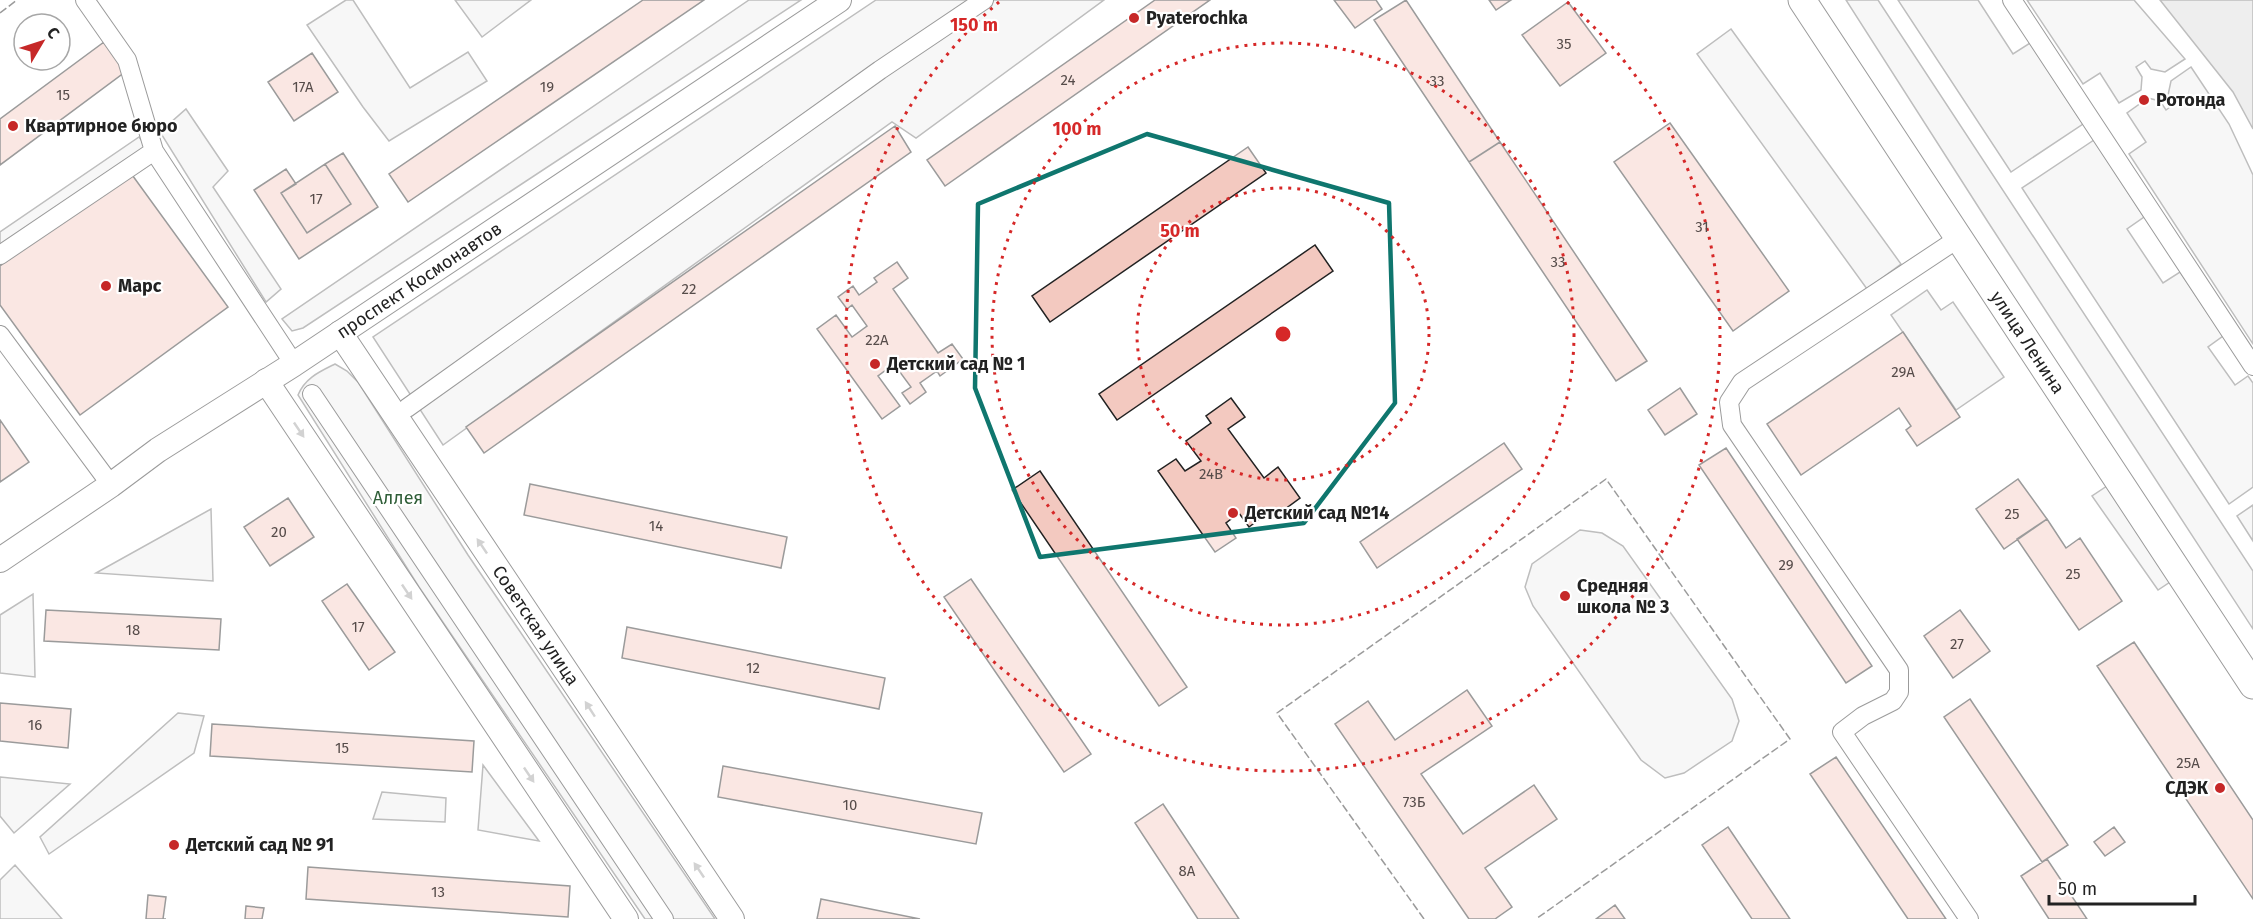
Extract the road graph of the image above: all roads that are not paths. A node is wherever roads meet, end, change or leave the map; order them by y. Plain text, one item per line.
1 (85, 0) edge
2 (839, 0) edge
3 (984, 0) edge
4 (1802, 0) edge
5 (2012, 0) edge
6 (154, 151) junction
7 (1959, 238) junction
8 (0, 255) edge
9 (340, 333) junction
10 (0, 335) edge
11 (294, 364) junction
12 (2253, 366) edge
13 (266, 381) junction
14 (312, 394) dead end
15 (406, 408) dead end
16 (111, 485) junction
17 (0, 560) edge
18 (2253, 685) edge
19 (626, 919) edge
20 (664, 919) edge
21 (732, 919) edge
22 (1969, 919) edge

1 - 6 street
2 - 9 street, проспект Космонавтов
3 - 15 street
4 - 7 main road, улица Ленина
5 - 12 street
6 - 8 street
6 - 11 street
7 - 18 main road, улица Ленина
7 - 22 street
9 - 11 street, проспект Космонавтов
21 -> 9 street, Советская улица
10 - 16 street
11 - 13 street, проспект Космонавтов
13 - 16 street, проспект Космонавтов
13 -> 19 street
14 - 20 street
16 - 17 street, проспект Космонавтов

